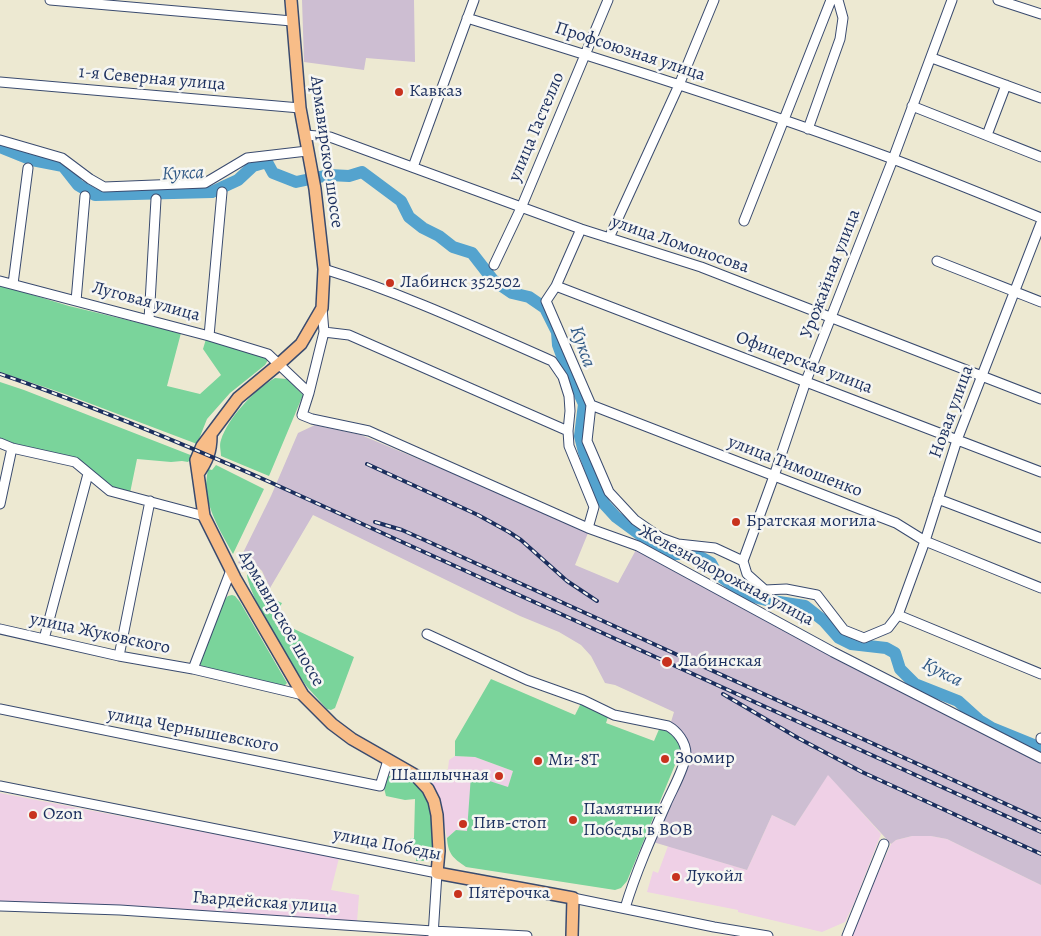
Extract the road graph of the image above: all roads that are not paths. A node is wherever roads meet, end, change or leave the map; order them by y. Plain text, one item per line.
1 (50, 0) edge
2 (291, 0) edge
3 (474, 0) edge
4 (608, 0) edge
5 (714, 0) edge
6 (831, 0) edge
7 (838, 0) edge
8 (952, 0) edge
9 (998, 0) edge
10 (1041, 14) edge
11 (467, 18) junction
12 (292, 22) junction
13 (585, 54) junction
14 (932, 58) junction
15 (0, 82) edge
16 (678, 84) junction
17 (1006, 85) junction
18 (1041, 98) edge
19 (912, 106) junction
20 (300, 108) junction
21 (783, 120) junction
22 (808, 129) junction
23 (305, 135) junction
24 (987, 135) junction
25 (0, 140) edge
26 (307, 151) junction
27 (1041, 157) edge
28 (893, 159) junction
29 (28, 168) dead end
30 (413, 168) junction
31 (222, 192) dead end
32 (85, 196) dead end
33 (156, 200) dead end
34 (521, 208) junction
35 (1041, 218) edge
36 (744, 222) dead end
37 (1041, 223) edge
38 (581, 229) junction
39 (610, 238) junction
40 (937, 261) dead end
41 (494, 265) dead end
42 (324, 269) junction
43 (0, 281) edge
44 (13, 284) junction
45 (556, 286) junction
46 (1015, 293) junction
47 (76, 301) junction
48 (1041, 302) edge
49 (322, 308) junction
50 (831, 318) junction
51 (149, 320) junction
52 (324, 332) junction
53 (209, 336) junction
54 (280, 364) junction
55 (982, 377) junction
56 (806, 382) junction
57 (309, 394) junction
58 (1041, 399) edge
59 (591, 405) junction
60 (302, 414) joint
61 (568, 431) junction
62 (957, 440) junction
63 (0, 443) edge
64 (12, 448) junction
65 (1041, 472) edge
66 (88, 474) junction
67 (774, 476) junction
68 (938, 498) junction
69 (150, 502) junction
70 (0, 504) edge
71 (204, 516) junction
72 (588, 528) junction
73 (1041, 538) edge
74 (925, 541) junction
75 (743, 561) junction
76 (230, 570) junction
77 (1041, 588) edge
78 (898, 615) junction
79 (0, 629) edge
80 (427, 634) dead end
81 (44, 638) junction
82 (119, 656) junction
83 (193, 669) junction
84 (1041, 674) edge
85 (303, 695) junction
86 (0, 709) edge
87 (1041, 758) edge
88 (388, 760) junction
89 (0, 786) edge
90 (884, 844) dead end
91 (437, 873) junction
92 (573, 898) junction
93 (0, 906) edge
94 (625, 908) junction
95 (433, 934) edge
96 (527, 936) edge
97 (572, 936) edge
98 (768, 936) edge
99 (846, 936) edge

1 - 12 street
2 - 12 main road, Армавирское шоссе
3 - 11 street
4 - 13 street, улица Гастелло
5 - 16 street
6 - 21 street
7 - 22 street
8 - 14 street, Урожайная улица
9 - 10 street
11 - 13 street, Профсоюзная улица
11 - 30 street
12 - 20 main road, Армавирское шоссе
13 - 16 street, Профсоюзная улица
13 - 34 street, улица Гастелло
14 - 17 street
14 - 19 street, Урожайная улица
15 - 20 street, 1-я Северная улица
16 - 21 street, Профсоюзная улица
16 - 39 street
17 - 18 street
17 - 24 street
19 - 24 street
19 - 28 street, Урожайная улица
20 - 23 main road, Армавирское шоссе
21 - 22 street, Профсоюзная улица
21 - 36 street
22 - 28 street, Профсоюзная улица
23 - 26 main road, Армавирское шоссе
23 - 30 street, улица Ломоносова
24 - 27 street
25 - 26 street
26 - 42 main road, Армавирское шоссе
28 - 35 street, Профсоюзная улица
28 - 50 street, Урожайная улица
29 - 44 street
30 - 34 street, улица Ломоносова
31 - 53 street
32 - 47 street
33 - 51 street
34 - 38 street, улица Ломоносова
34 - 41 street, улица Гастелло
37 - 46 street, Новая улица
38 - 39 street, улица Ломоносова
38 - 45 street
39 - 50 street, улица Ломоносова
40 - 46 street
42 - 49 main road, Армавирское шоссе
42 - 61 street
43 - 44 street, Луговая улица
44 - 47 street, Луговая улица
45 - 56 street, Офицерская улица
45 - 59 street
46 - 48 street
46 - 55 street, Новая улица
47 - 51 street, Луговая улица
49 - 52 street, Армавирское шоссе
49 - 54 main road, Армавирское шоссе
50 - 55 street, улица Ломоносова
50 - 56 street, Урожайная улица
51 - 53 street, Луговая улица
52 - 57 street, Армавирское шоссе
52 - 61 street
53 - 54 street, Луговая улица
54 - 57 street, Луговая улица
54 - 71 main road, Армавирское шоссе
55 - 58 street, улица Ломоносова
55 - 62 street, Новая улица
56 - 62 street, Офицерская улица
56 - 67 street, Урожайная улица
57 - 60 street, Армавирское шоссе
59 - 67 street, улица Тимошенко
59 - 75 street, Железнодорожная улица
60 - 72 street, Железнодорожная улица
61 - 72 street
62 - 65 street, Офицерская улица
62 - 68 street, Новая улица
63 - 64 street
64 - 66 street
64 - 70 street
66 - 69 street
66 - 81 street
67 - 74 street, улица Тимошенко
67 - 75 street, Урожайная улица
68 - 73 street
68 - 74 street, Новая улица
69 - 71 street
69 - 82 street
71 - 76 main road, Армавирское шоссе
72 - 87 street, Железнодорожная улица
74 - 77 street, улица Тимошенко
74 - 78 street, Новая улица
75 - 78 street, Железнодорожная улица
76 - 83 street
76 - 85 main road, Армавирское шоссе
78 - 84 street
79 - 81 street, улица Жуковского
80 - 94 street
81 - 82 street, улица Жуковского
82 - 83 street, улица Жуковского
83 - 85 street, улица Жуковского
85 - 88 main road, Армавирское шоссе
86 - 88 street, улица Чернышевского
88 - 91 main road, Армавирское шоссе
89 - 91 street, улица Победы
90 - 99 street
91 - 92 main road, улица Победы
91 - 95 street
92 - 94 street, улица Победы
92 - 97 main road
93 - 95 street, Гвардейская улица
94 - 98 street, улица Победы
95 - 96 street, Гвардейская улица

